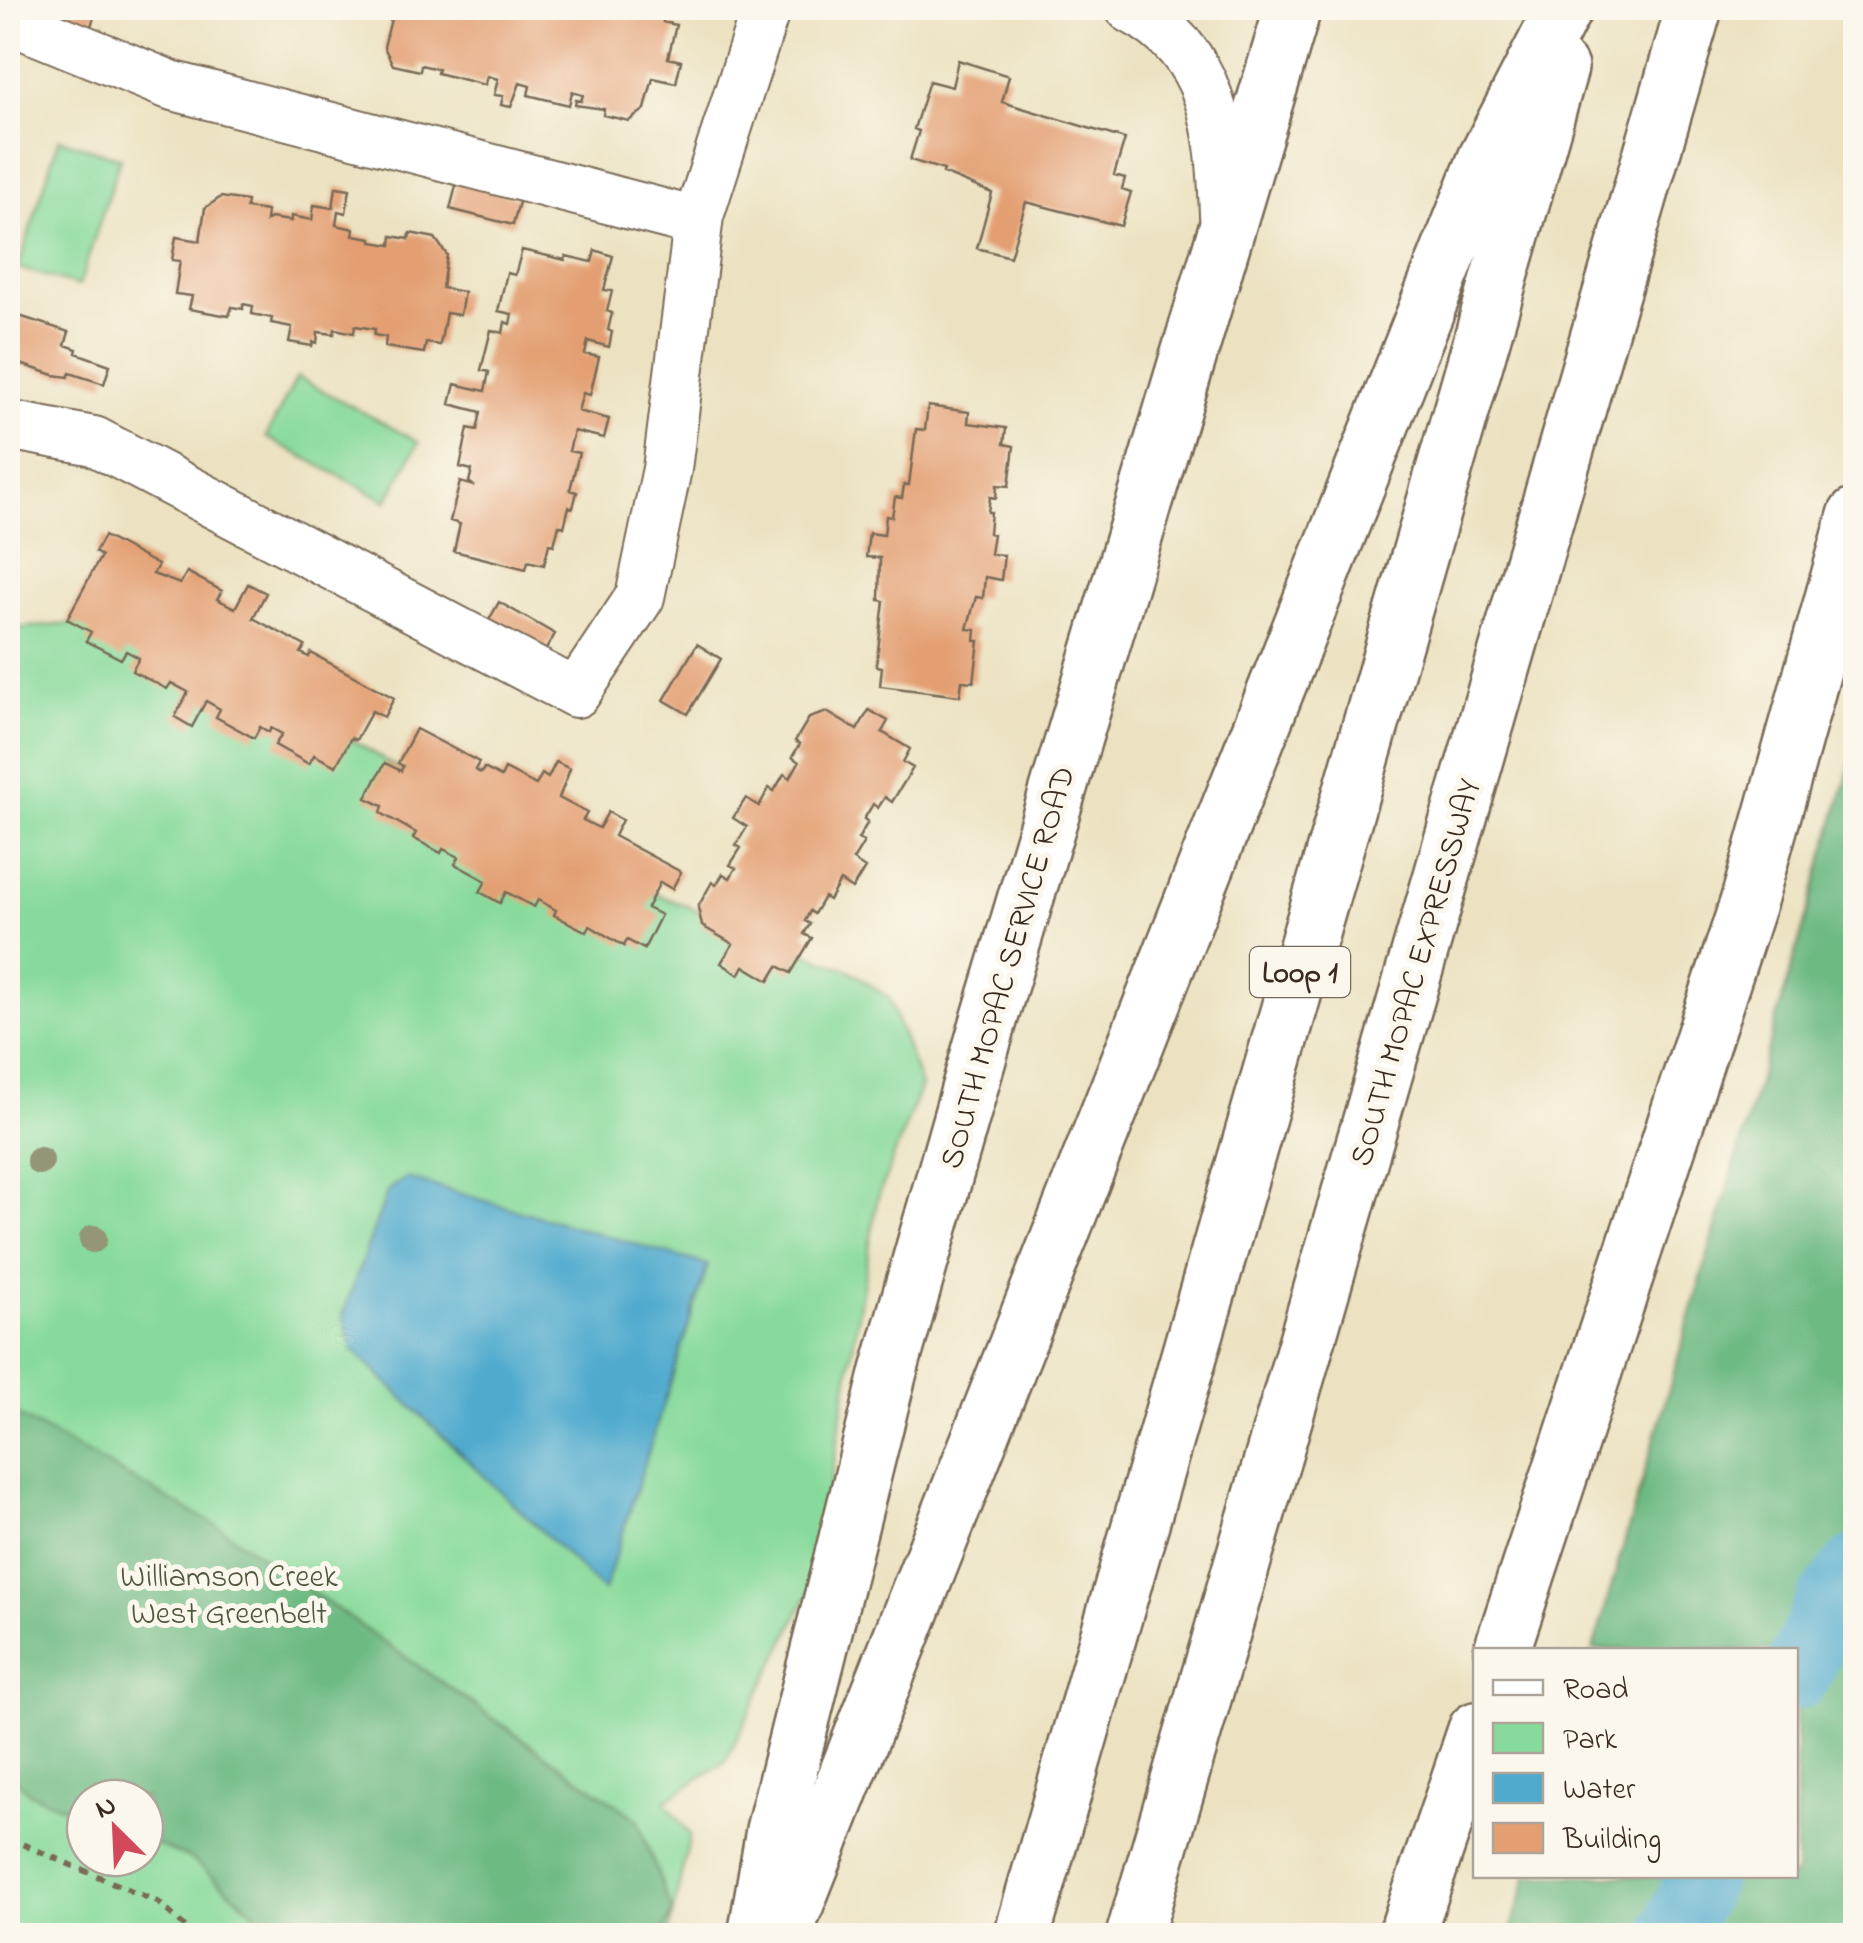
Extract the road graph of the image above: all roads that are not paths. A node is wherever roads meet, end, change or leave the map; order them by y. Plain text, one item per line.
1 (766, 8) edge
2 (1130, 8) edge
3 (1293, 8) edge
4 (1564, 8) edge
5 (1577, 8) edge
6 (1694, 18) edge
7 (8, 19) edge
8 (700, 216) junction
9 (1224, 236) junction
10 (8, 425) edge
11 (1856, 516) edge
12 (1503, 1648) edge
13 (1473, 1739) edge
14 (1161, 1841) junction
15 (756, 1936) edge
16 (783, 1936) edge
17 (1022, 1936) edge
18 (1134, 1936) edge
19 (1156, 1936) edge
20 (1406, 1936) edge

1 - 8 street
2 - 9 street
3 - 9 main road, SOUTH MOPAC SERVICE ROAD
4 - 16 main road
5 - 17 main road, Loop 1
6 - 14 main road, SOUTH MOPAC EXPRESSWAY
7 - 8 street
8 - 10 street
9 - 15 main road, SOUTH MOPAC SERVICE ROAD
11 - 12 main road
13 - 20 main road
14 - 18 main road, SOUTH MOPAC EXPRESSWAY
14 - 19 main road

